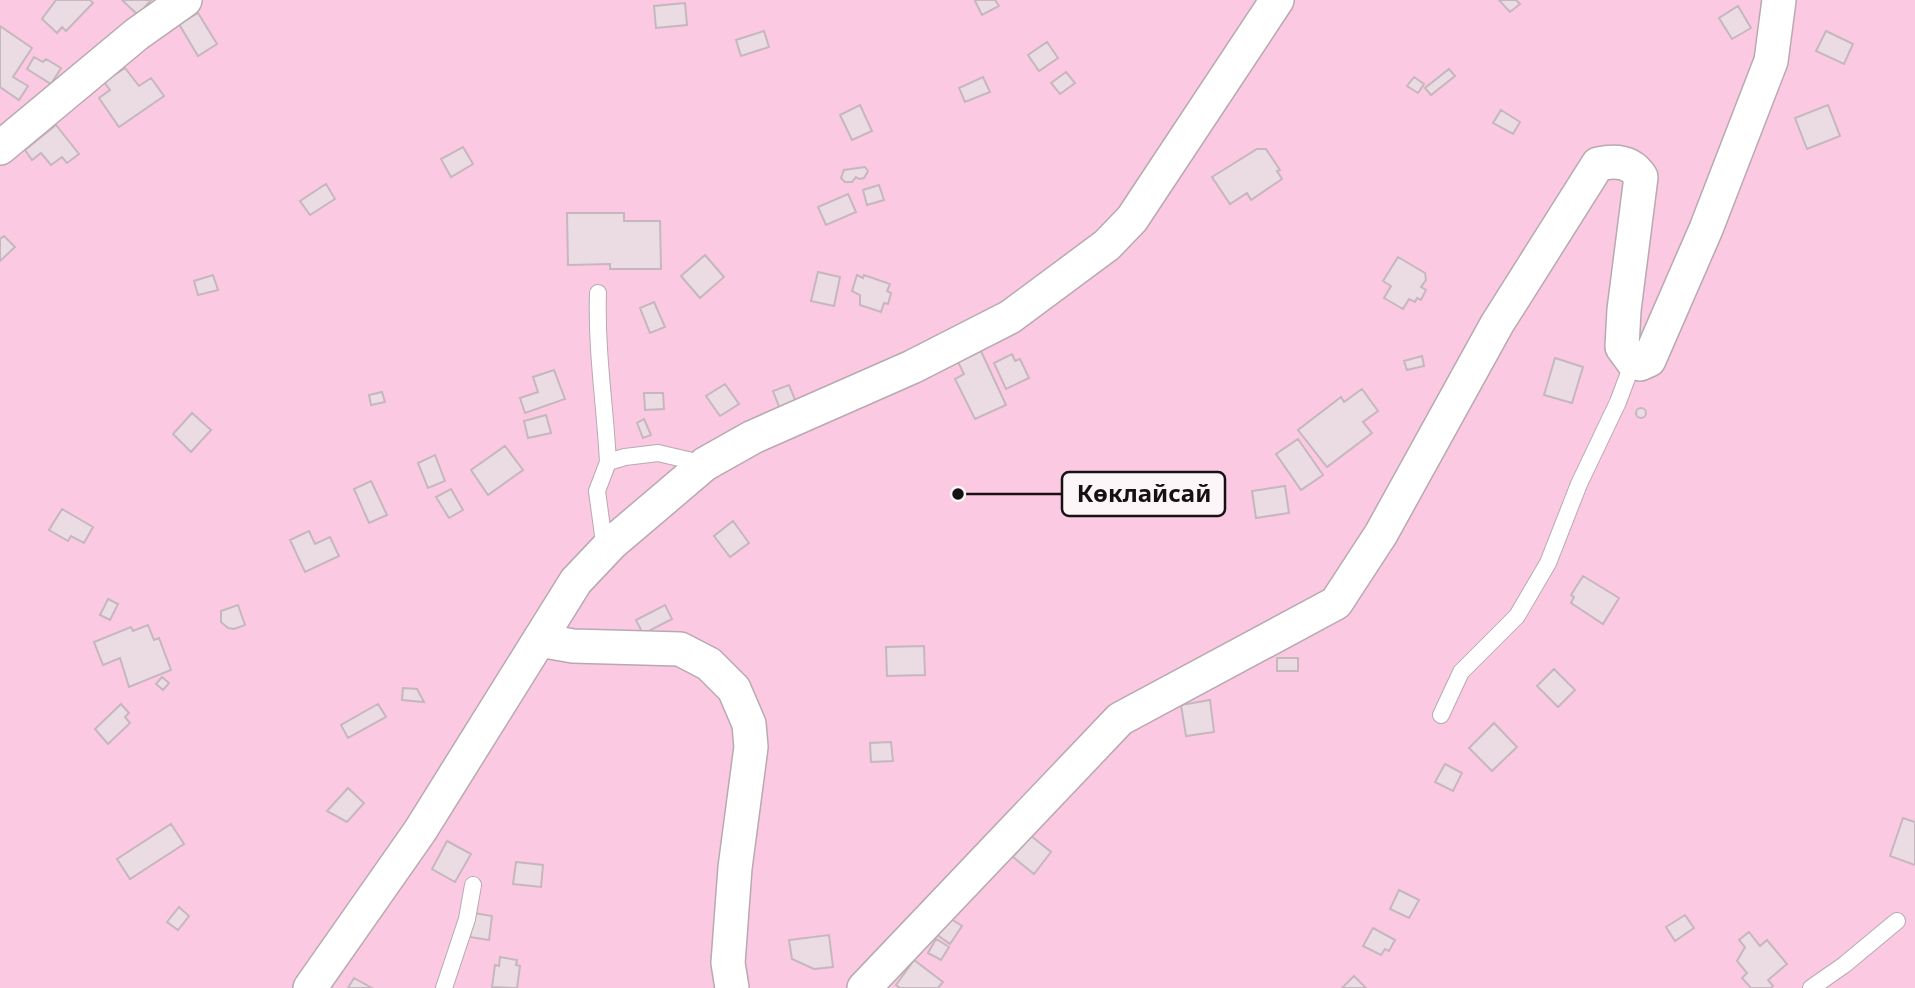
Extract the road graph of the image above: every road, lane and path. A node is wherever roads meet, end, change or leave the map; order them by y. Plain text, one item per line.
1 (184, 0) edge
2 (1277, 0) edge
3 (1779, 0) edge
4 (0, 148) edge
5 (598, 293) dead end
6 (1633, 362) junction
7 (608, 462) junction
8 (705, 464) junction
9 (605, 550) junction
10 (539, 640) junction
11 (1441, 715) dead end
12 (473, 885) dead end
13 (1897, 921) dead end
14 (310, 988) edge
15 (444, 988) edge
16 (732, 988) edge
17 (864, 988) edge
18 (1811, 988) edge

1 - 4 street
2 - 8 street
3 - 6 street
5 - 7 lane
6 - 11 lane
6 - 17 street
7 - 8 lane
7 - 9 lane
8 - 9 street
9 - 10 street
10 - 14 street
10 - 16 street
12 - 15 lane
13 - 18 lane

